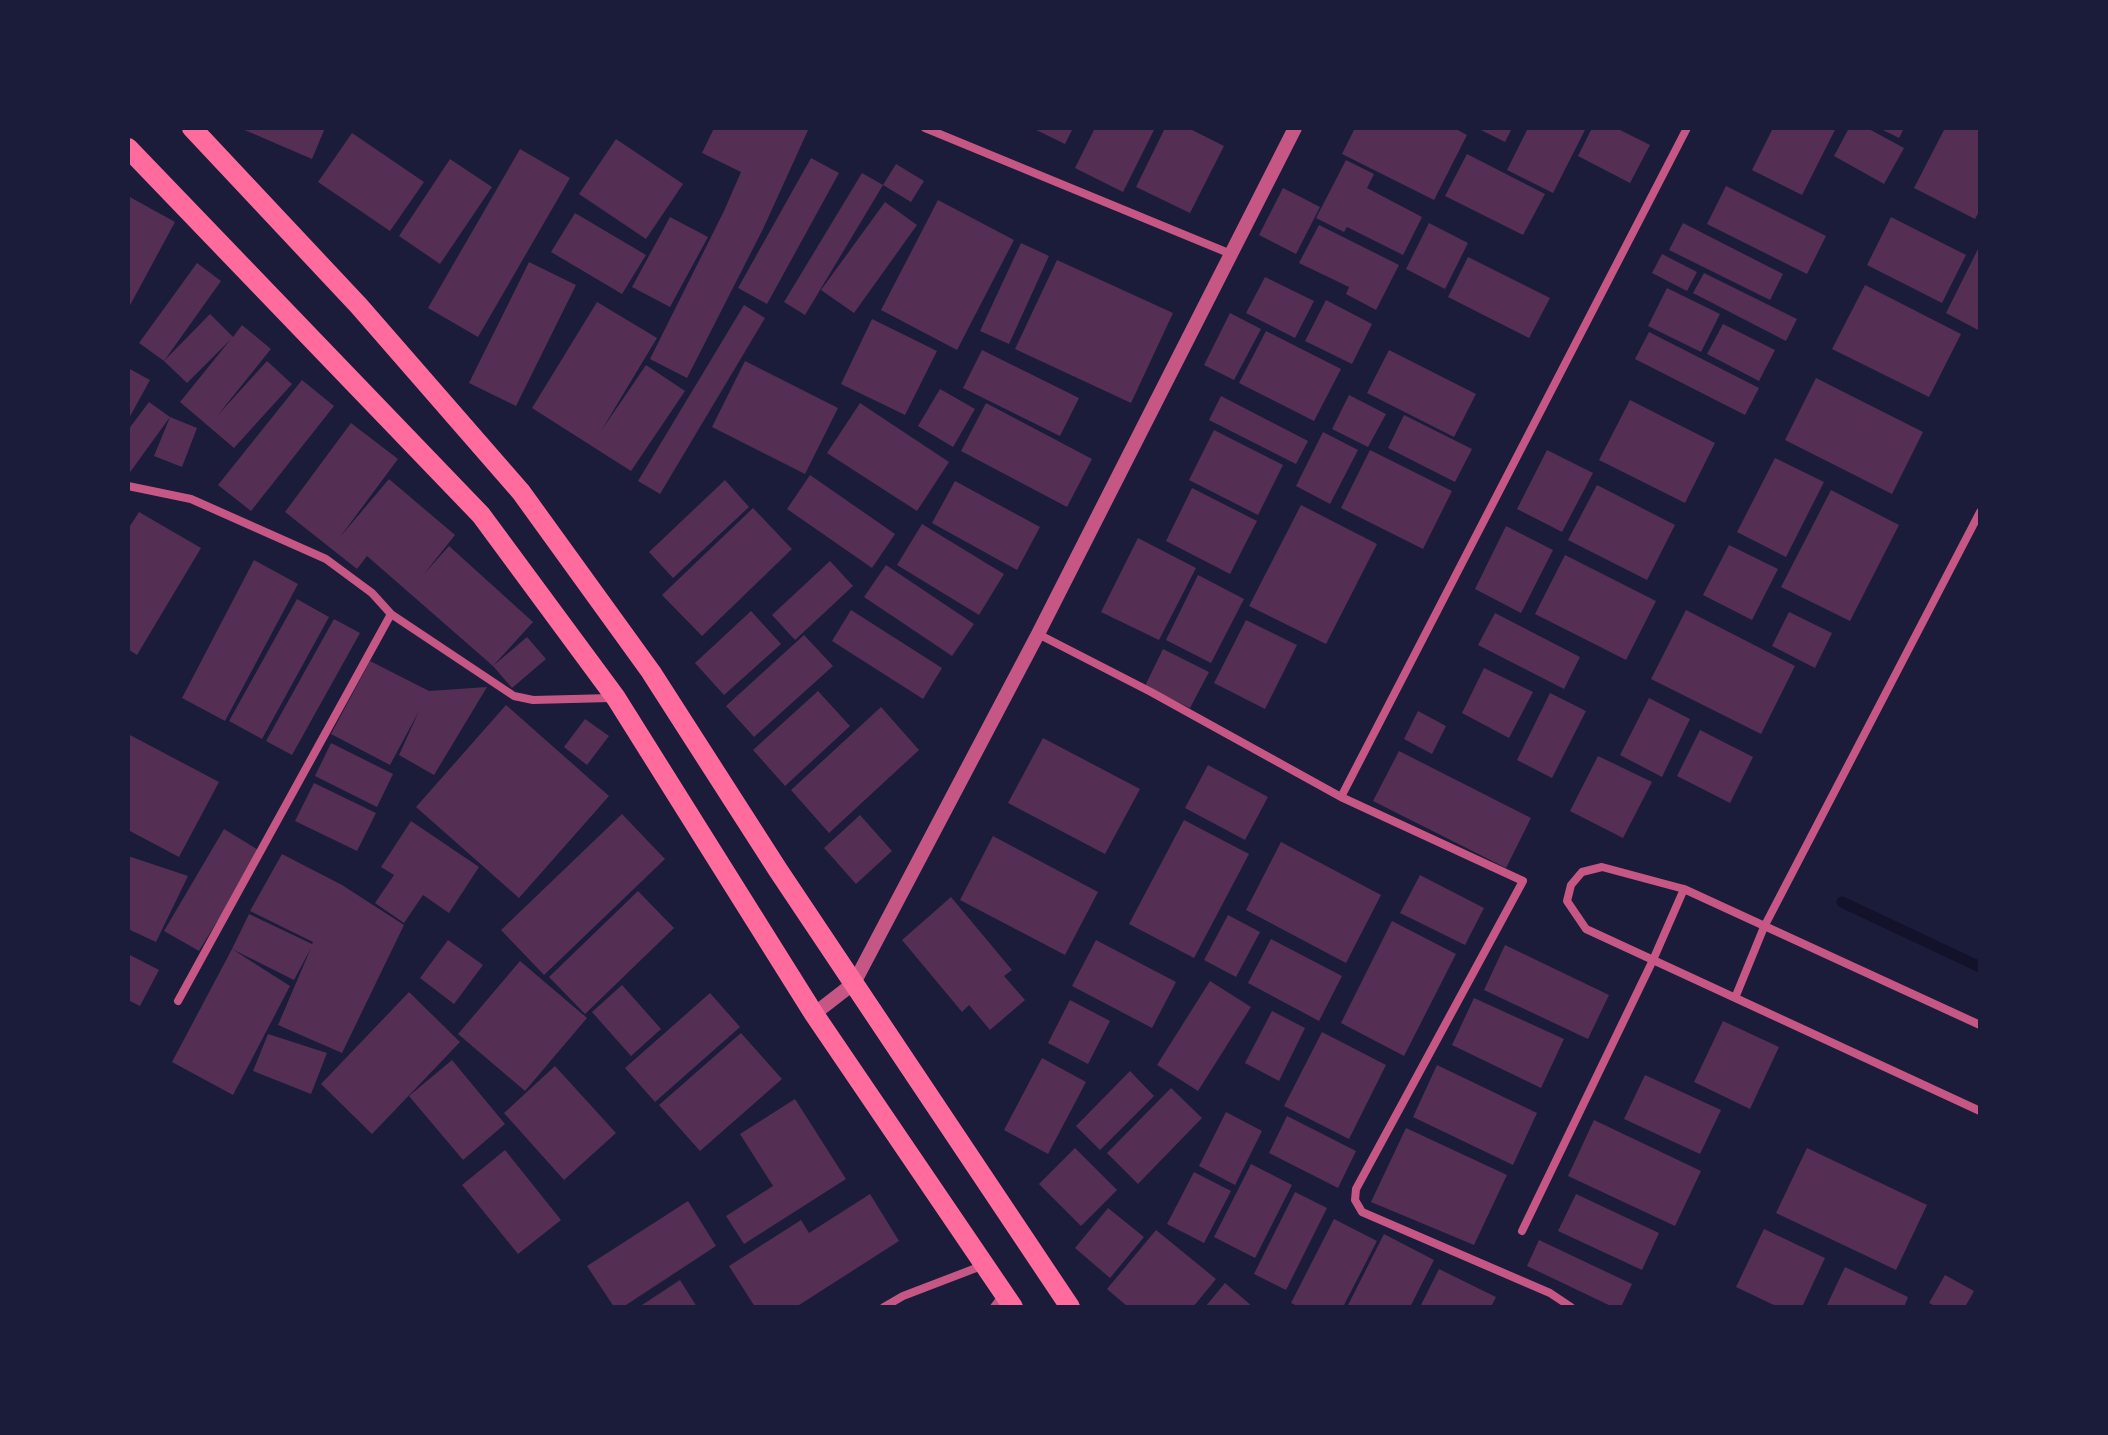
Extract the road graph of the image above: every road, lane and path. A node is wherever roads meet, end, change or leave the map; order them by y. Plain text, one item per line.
1 (925, 128) edge
2 (1295, 128) edge
3 (1687, 128) edge
4 (194, 129) edge
5 (128, 148) edge
6 (1231, 254) junction
7 (128, 486) edge
8 (1980, 512) edge
9 (391, 614) junction
10 (1038, 634) junction
11 (616, 698) junction
12 (1341, 797) junction
13 (1684, 889) junction
14 (1764, 927) junction
15 (1653, 960) junction
16 (854, 983) junction
17 (1735, 998) junction
18 (178, 1001) dead end
19 (814, 1014) junction
20 (1980, 1025) edge
21 (1980, 1111) edge
22 (1522, 1231) dead end
23 (985, 1264) junction
24 (1004, 1303) edge
25 (884, 1307) edge
26 (1070, 1307) edge
27 (1571, 1307) edge

1 - 6 street
2 - 6 street
3 - 12 street
4 - 16 main road
5 - 11 main road
6 - 10 street
7 - 9 street
8 - 14 street
9 - 11 street
9 - 18 street
10 - 12 street
10 - 16 street
11 - 19 main road
12 - 27 street
13 - 14 street
13 - 15 street
13 - 15 street
14 - 17 street
14 - 20 street
15 - 17 street
15 - 22 street
16 - 19 street
16 - 26 main road
17 - 21 street
19 - 23 main road
23 - 24 main road
23 - 25 street

